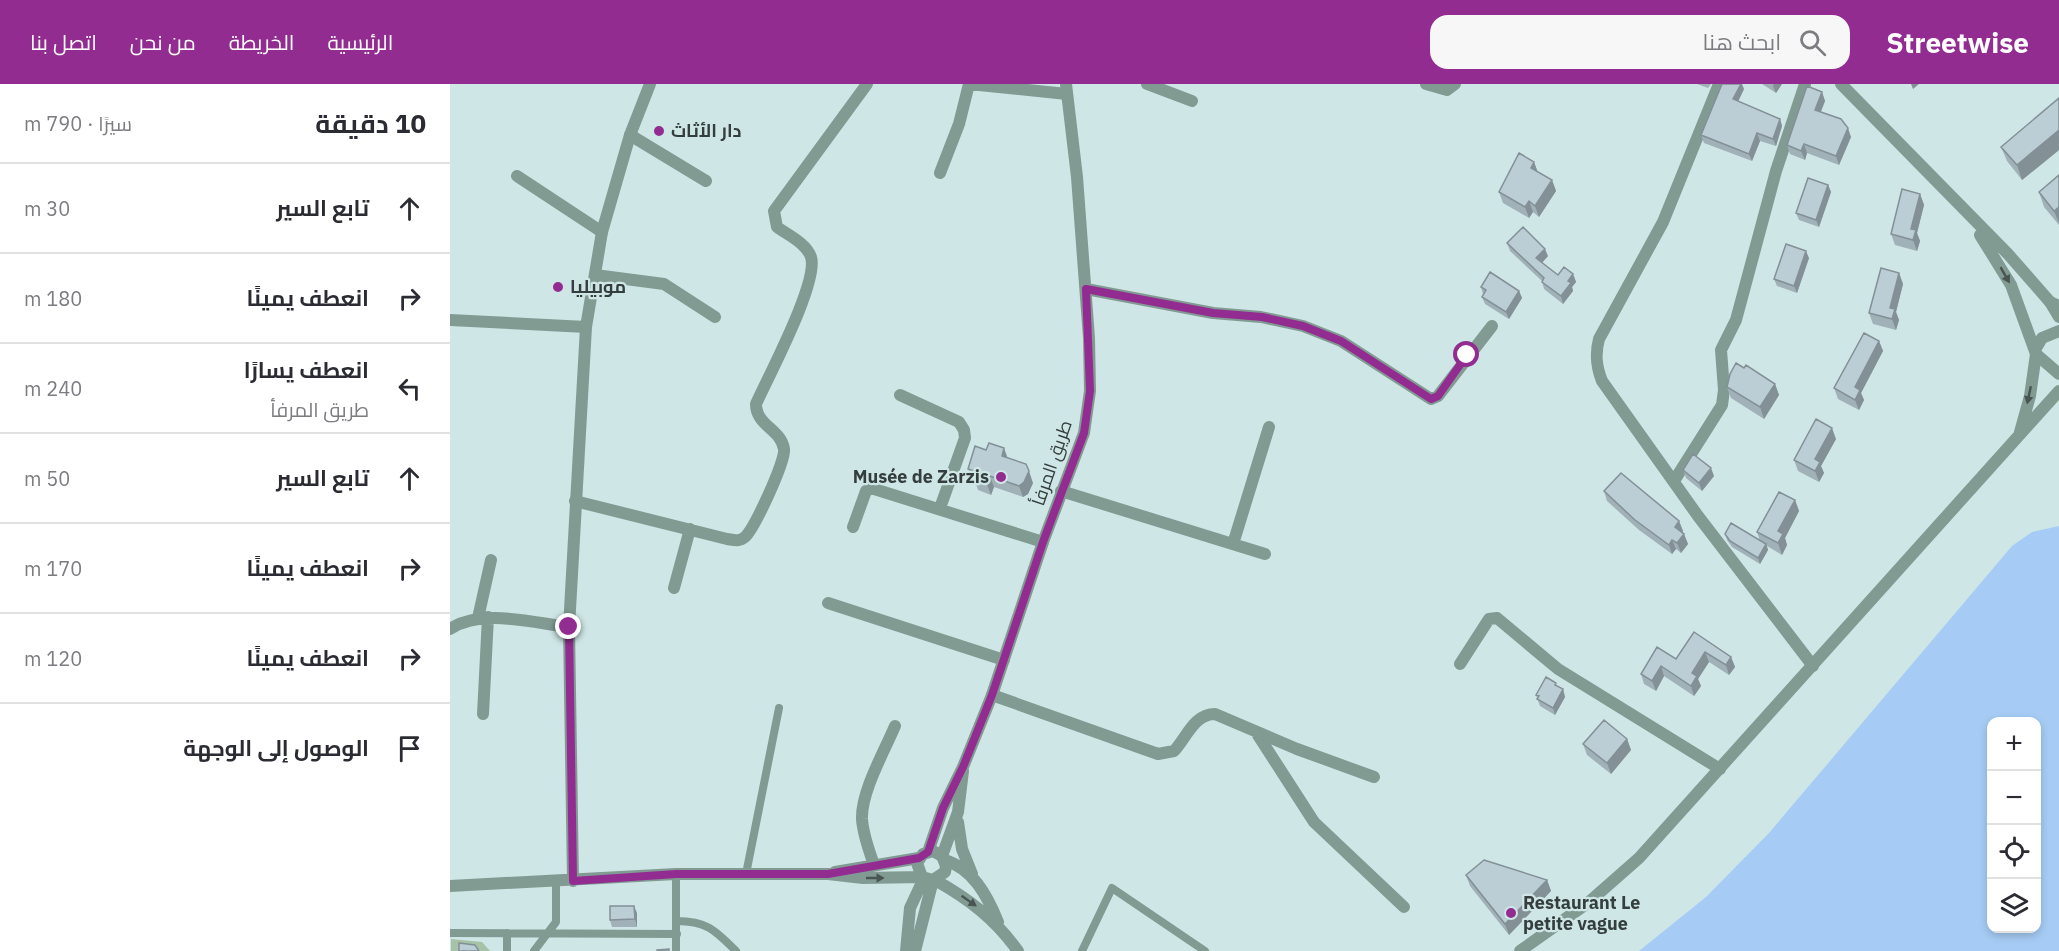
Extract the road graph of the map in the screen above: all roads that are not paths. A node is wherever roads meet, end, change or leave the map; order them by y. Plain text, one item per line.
1 (650, 84) edge
2 (867, 84) edge
3 (969, 84) edge
4 (1147, 84) edge
5 (1426, 84) edge
6 (1455, 84) edge
7 (1719, 84) edge
8 (1805, 84) edge
9 (1841, 84) edge
10 (1067, 89) edge
11 (1192, 101) dead end
12 (630, 135) junction
13 (940, 173) dead end
14 (517, 176) dead end
15 (706, 181) dead end
16 (1961, 209) junction
17 (602, 232) junction
18 (595, 275) junction
19 (1086, 289) junction
20 (2054, 304) edge
21 (715, 317) dead end
22 (2059, 317) edge
23 (450, 320) edge
24 (1492, 326) dead end
25 (586, 327) junction
26 (2059, 331) edge
27 (2035, 352) junction
28 (2059, 374) edge
29 (2059, 391) edge
30 (900, 395) dead end
31 (1269, 427) dead end
32 (2019, 436) junction
33 (1674, 481) junction
34 (1061, 491) junction
35 (575, 501) junction
36 (940, 508) junction
37 (853, 527) dead end
38 (690, 529) junction
39 (1043, 542) junction
40 (1233, 544) junction
41 (1265, 554) dead end
42 (491, 560) dead end
43 (674, 588) dead end
44 (828, 603) dead end
45 (483, 617) junction
46 (569, 627) junction
47 (450, 629) edge
48 (1004, 660) junction
49 (1460, 664) dead end
50 (1813, 666) junction
51 (992, 695) junction
52 (779, 708) dead end
53 (483, 714) dead end
54 (895, 726) dead end
55 (1256, 732) junction
56 (963, 767) junction
57 (1720, 769) junction
58 (1374, 777) dead end
59 (958, 812) junction
60 (923, 855) junction
61 (944, 858) junction
62 (874, 865) junction
63 (676, 874) junction
64 (746, 874) junction
65 (828, 874) junction
66 (929, 879) junction
67 (573, 881) junction
68 (556, 882) junction
69 (977, 883) junction
70 (450, 886) edge
71 (1404, 907) dead end
72 (676, 921) junction
73 (1000, 926) junction
74 (450, 933) edge
75 (507, 933) junction
76 (550, 933) junction
77 (677, 934) junction
78 (507, 951) edge
79 (534, 951) edge
80 (676, 951) edge
81 (736, 951) edge
82 (906, 951) edge
83 (915, 951) edge
84 (1018, 951) edge
85 (1082, 951) edge
86 (1205, 951) edge
87 (1520, 951) edge

1 - 12 street
2 - 38 street
3 - 10 street
3 - 13 street
4 - 11 street
5 - 6 street
7 - 33 street
8 - 33 street
9 - 16 street
10 - 19 street, طريق المرفأ
12 - 15 street
12 - 17 street
14 - 17 street
16 - 20 street
16 -> 27 street
17 - 18 street
18 - 21 street
18 - 25 street
19 - 24 street
19 - 34 street, طريق المرفأ
20 - 22 street
23 - 25 street
25 - 35 street
26 - 27 street
27 - 28 street
27 -> 32 street
29 - 32 street
30 - 36 street
31 - 40 street
32 - 50 street
33 - 50 street
34 - 39 street, طريق المرفأ
34 - 40 street
35 - 38 street
35 - 46 street
36 - 37 street
36 - 39 street
38 - 43 street
39 - 48 street, طريق المرفأ
40 - 41 street
42 - 45 street
44 - 48 street
45 - 46 street
45 - 47 street
45 - 53 street
46 - 67 street
48 - 51 street, طريق المرفأ
49 - 57 street
50 - 57 street
51 - 55 street
51 - 56 street, طريق المرفأ
52 - 64 lane
54 - 62 street
55 - 58 street
55 - 71 street
56 - 59 street
56 - 60 street
57 - 87 street
59 - 61 street
59 - 69 street
60 - 61 street
60 - 62 street
60 - 66 street
61 - 66 street
61 - 69 street
62 - 65 street
63 - 64 street
63 - 67 street
63 - 72 lane
64 - 65 street
65 -> 66 street
66 -> 73 street
66 - 82 street
66 - 83 street
67 - 68 street
68 - 70 street
68 - 76 lane
69 - 73 street
72 - 77 lane
72 - 81 lane
73 - 84 street
74 - 75 lane
75 - 76 lane
75 - 78 lane
76 - 77 lane
76 - 79 lane
77 - 80 lane
85 - 86 lane

